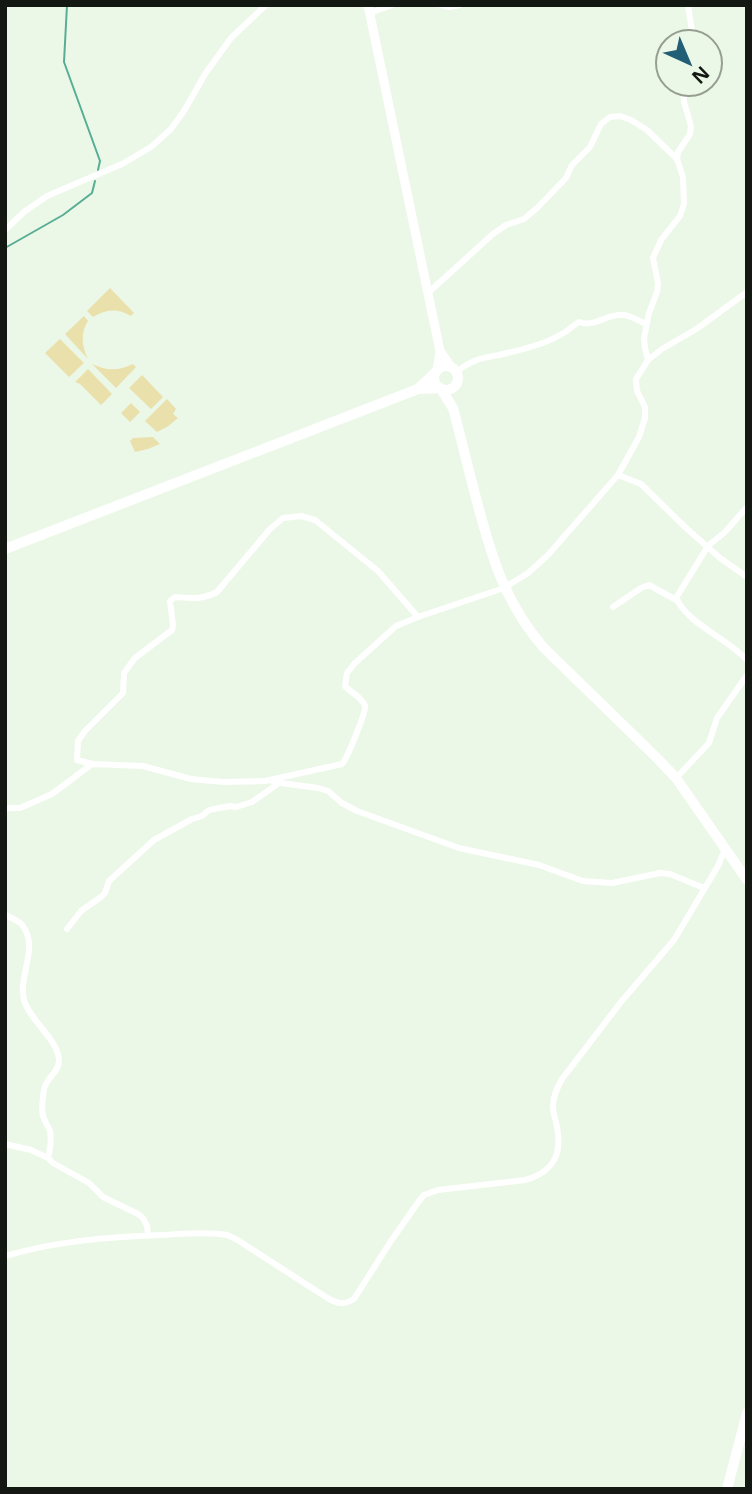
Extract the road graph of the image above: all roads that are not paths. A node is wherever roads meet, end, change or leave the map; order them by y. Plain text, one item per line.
1 (266, 5) edge
2 (392, 5) edge
3 (440, 5) edge
4 (460, 5) edge
5 (688, 5) edge
6 (369, 9) edge
7 (691, 28) edge
8 (684, 98) edge
9 (677, 159) junction
10 (5, 230) edge
11 (429, 292) junction
12 (747, 292) edge
13 (646, 324) junction
14 (440, 351) junction
15 (649, 360) junction
16 (454, 370) junction
17 (436, 372) junction
18 (457, 383) junction
19 (418, 389) junction
20 (441, 389) junction
21 (453, 408) junction
22 (618, 475) junction
23 (747, 507) edge
24 (708, 546) junction
25 (5, 549) edge
26 (747, 576) edge
27 (504, 588) junction
28 (678, 601) junction
29 (613, 607) dead end
30 (418, 617) junction
31 (747, 660) edge
32 (747, 675) edge
33 (92, 764) junction
34 (676, 778) junction
35 (265, 780) junction
36 (279, 783) junction
37 (5, 810) edge
38 (725, 849) junction
39 (747, 880) edge
40 (704, 888) junction
41 (5, 914) edge
42 (67, 929) dead end
43 (5, 1144) edge
44 (48, 1158) junction
45 (148, 1235) junction
46 (5, 1256) edge
47 (747, 1413) edge
48 (744, 1435) edge
49 (727, 1489) edge

1 - 10 street
2 - 6 street
3 - 4 street
5 - 7 street
6 - 11 main road
8 - 9 street
9 - 11 street
9 - 13 street
11 - 14 main road
12 - 15 street
13 - 15 street
13 - 16 street
14 - 16 main road
14 - 17 main road
15 - 22 street
16 - 17 main road
16 - 18 main road
17 - 19 highway
17 - 20 main road
18 - 20 main road
18 - 21 main road
19 - 20 highway
19 - 25 highway
20 - 21 main road
21 - 27 main road
22 - 24 street
22 - 27 street
23 - 24 street
24 - 26 street
24 - 28 street
27 - 30 street
27 - 34 main road
28 - 29 street
28 - 31 street
30 - 33 street
30 - 35 street
32 - 34 street
33 - 35 street
33 - 37 street
34 - 38 main road
35 - 36 street
36 - 40 street
36 - 42 street
38 - 39 main road
38 - 40 street
40 - 45 street
41 - 44 street
43 - 44 street
44 - 45 street
45 - 46 street
47 - 48 main road
48 - 49 main road

